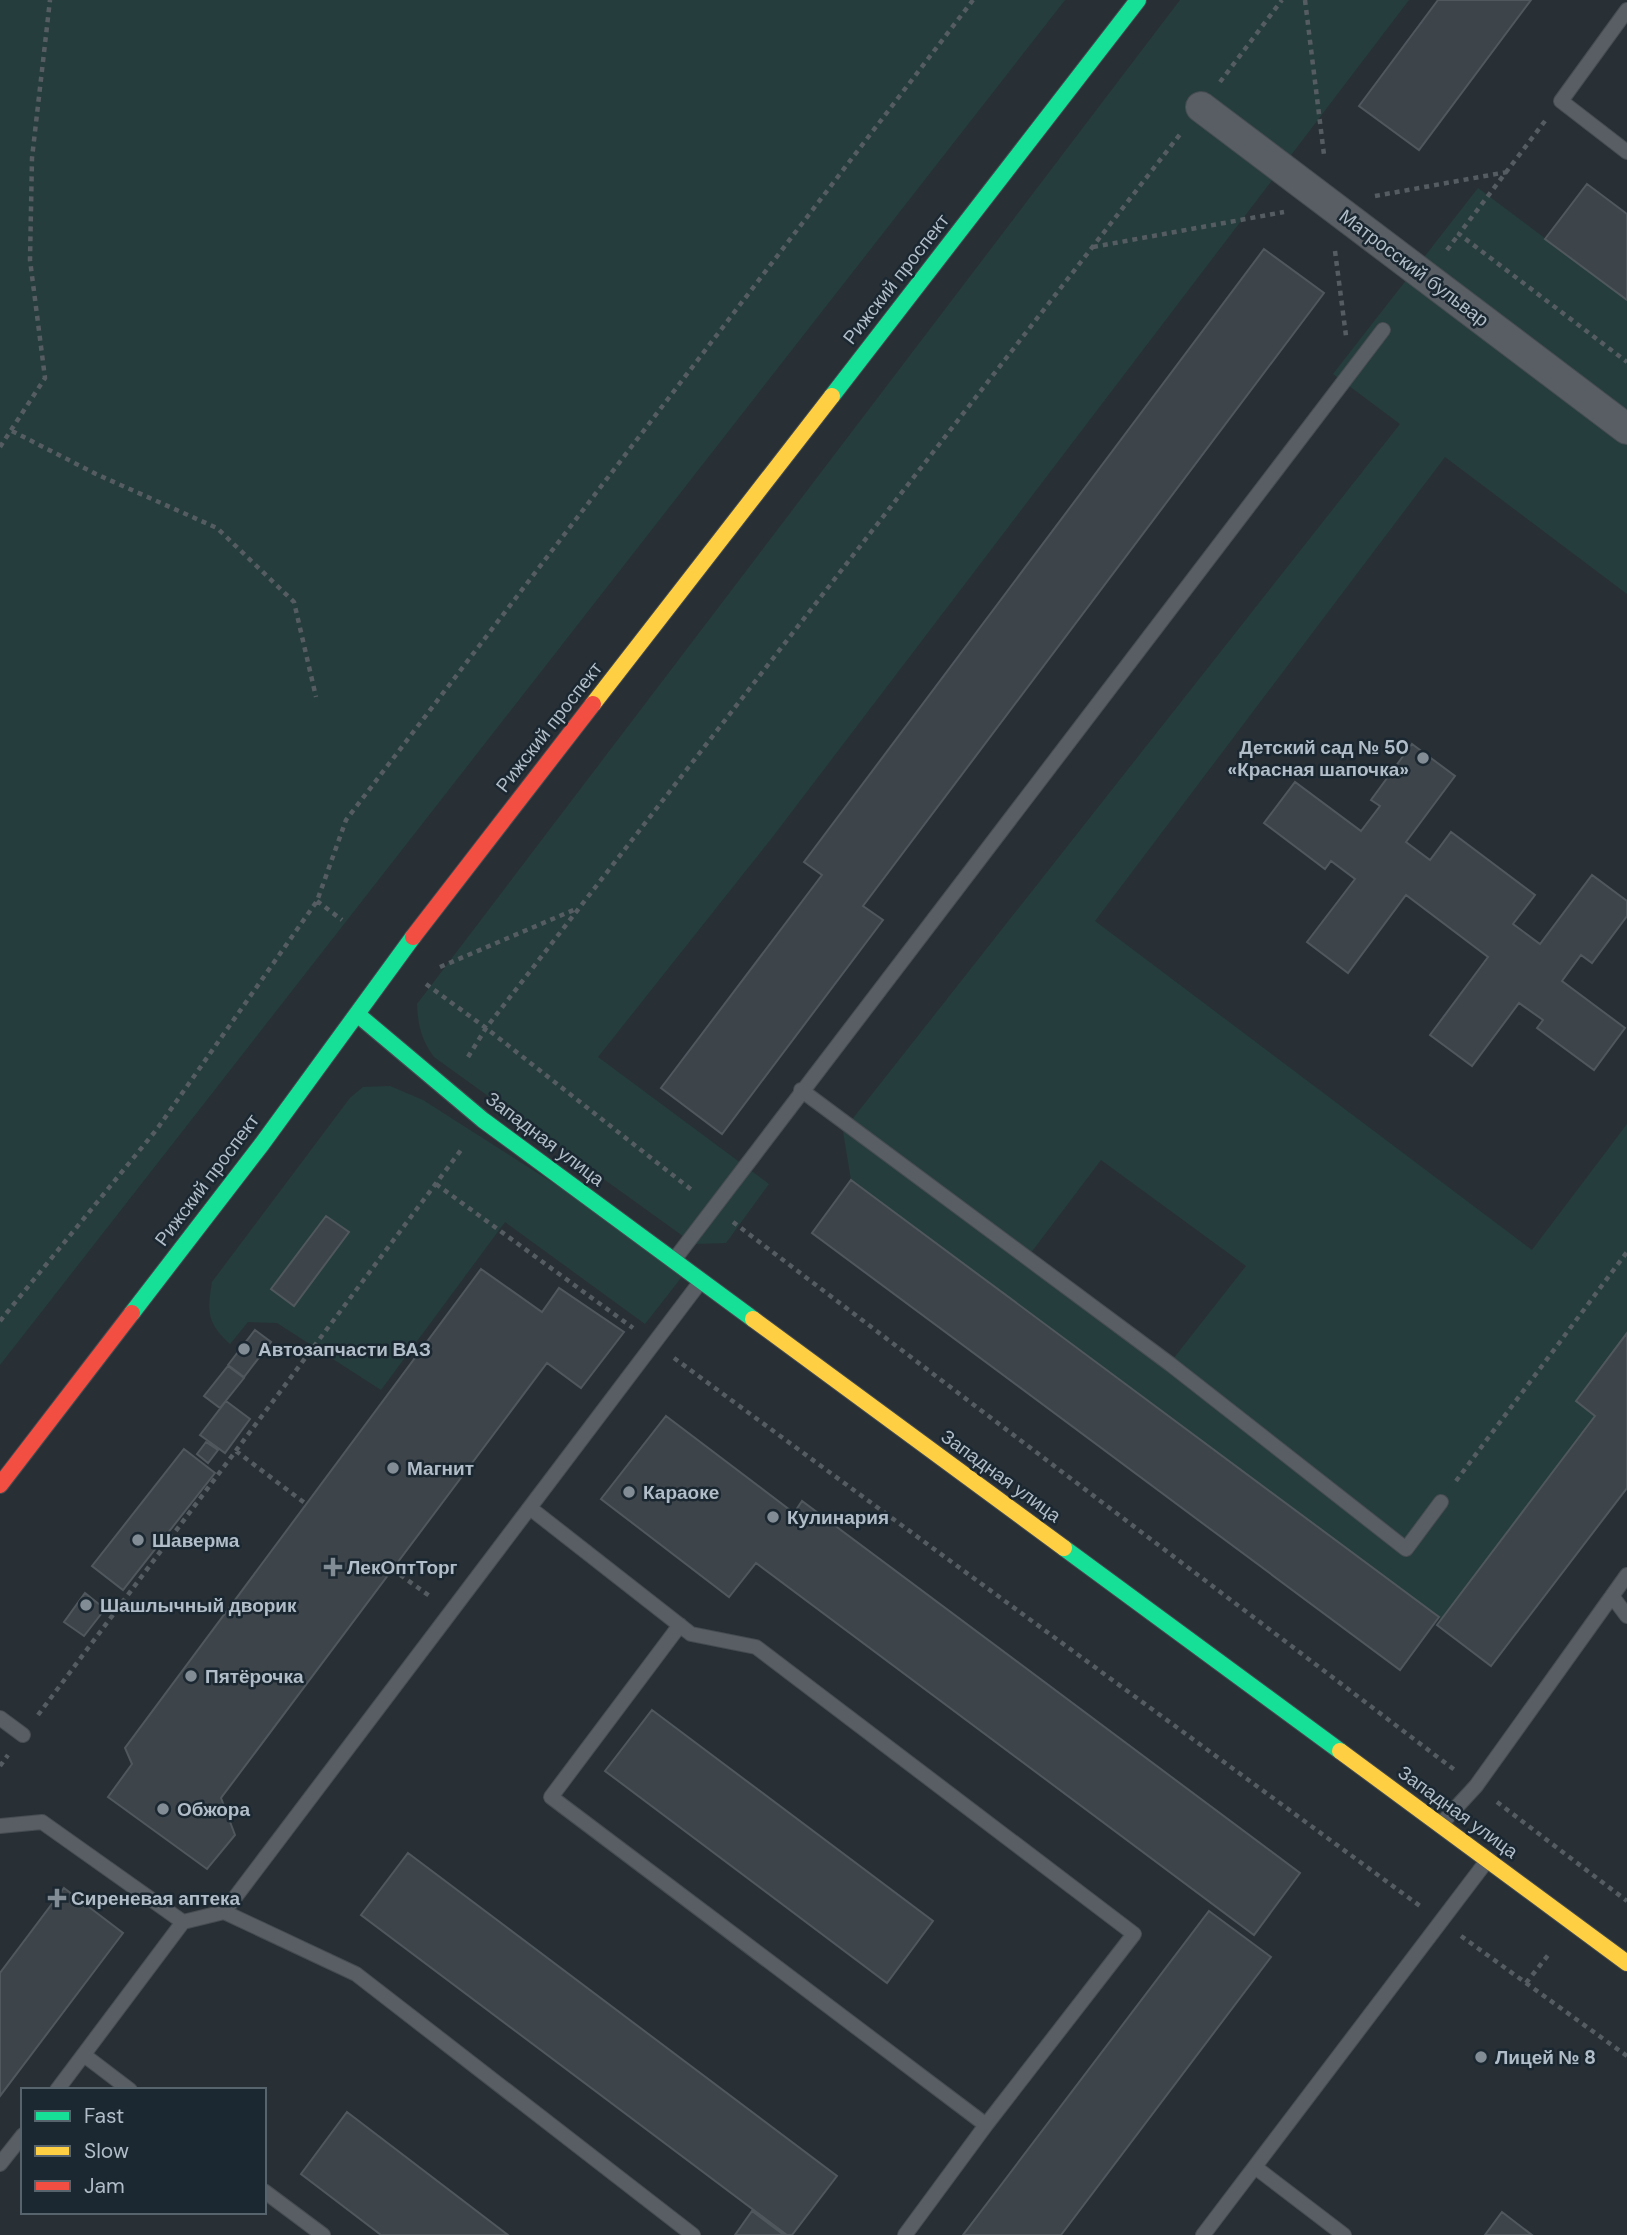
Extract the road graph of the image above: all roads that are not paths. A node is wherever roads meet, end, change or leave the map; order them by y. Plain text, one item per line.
1 (1138, 0) edge
2 (1627, 10) edge
3 (1201, 107) road end
4 (1627, 152) edge
5 (1383, 330) dead end
6 (1627, 429) edge
7 (357, 1014) junction
8 (801, 1090) junction
9 (673, 1261) junction
10 (701, 1281) junction
11 (0, 1485) edge
12 (1441, 1502) road end
13 (530, 1508) junction
14 (1627, 1575) edge
15 (1612, 1596) junction
16 (1627, 1616) edge
17 (680, 1625) junction
18 (0, 1718) edge
19 (23, 1735) road end
20 (1440, 1825) junction
21 (0, 1826) edge
22 (1487, 1860) junction
23 (224, 1912) junction
24 (183, 1922) junction
25 (1627, 1963) edge
26 (84, 2055) junction
27 (59, 2088) edge
28 (127, 2088) edge
29 (986, 2125) junction
30 (21, 2138) edge
31 (0, 2164) edge
32 (1255, 2167) junction
33 (266, 2192) edge
34 (323, 2235) edge
35 (693, 2235) edge
36 (905, 2235) edge
37 (1203, 2235) edge
38 (1344, 2235) edge

1 - 7 main road, Рижский проспект
2 - 4 lane
3 - 6 street, Матросский бульвар
5 - 8 lane
7 - 9 main road, Западная улица
7 - 11 main road, Рижский проспект
8 - 9 lane
8 - 12 lane
9 - 10 main road, Западная улица
10 - 13 lane
10 - 20 main road, Западная улица
13 - 17 lane
13 - 23 lane
14 - 15 lane
15 - 16 lane
15 - 20 lane
17 - 29 lane
17 - 29 lane
18 - 19 lane
20 - 22 main road, Западная улица
21 - 24 lane
22 - 25 main road, Западная улица
22 - 32 lane
23 - 24 lane
23 - 35 lane
24 - 26 lane
26 - 27 lane
26 - 28 lane
29 - 36 lane
30 - 31 lane
32 - 37 lane
32 - 38 lane
33 - 34 lane

